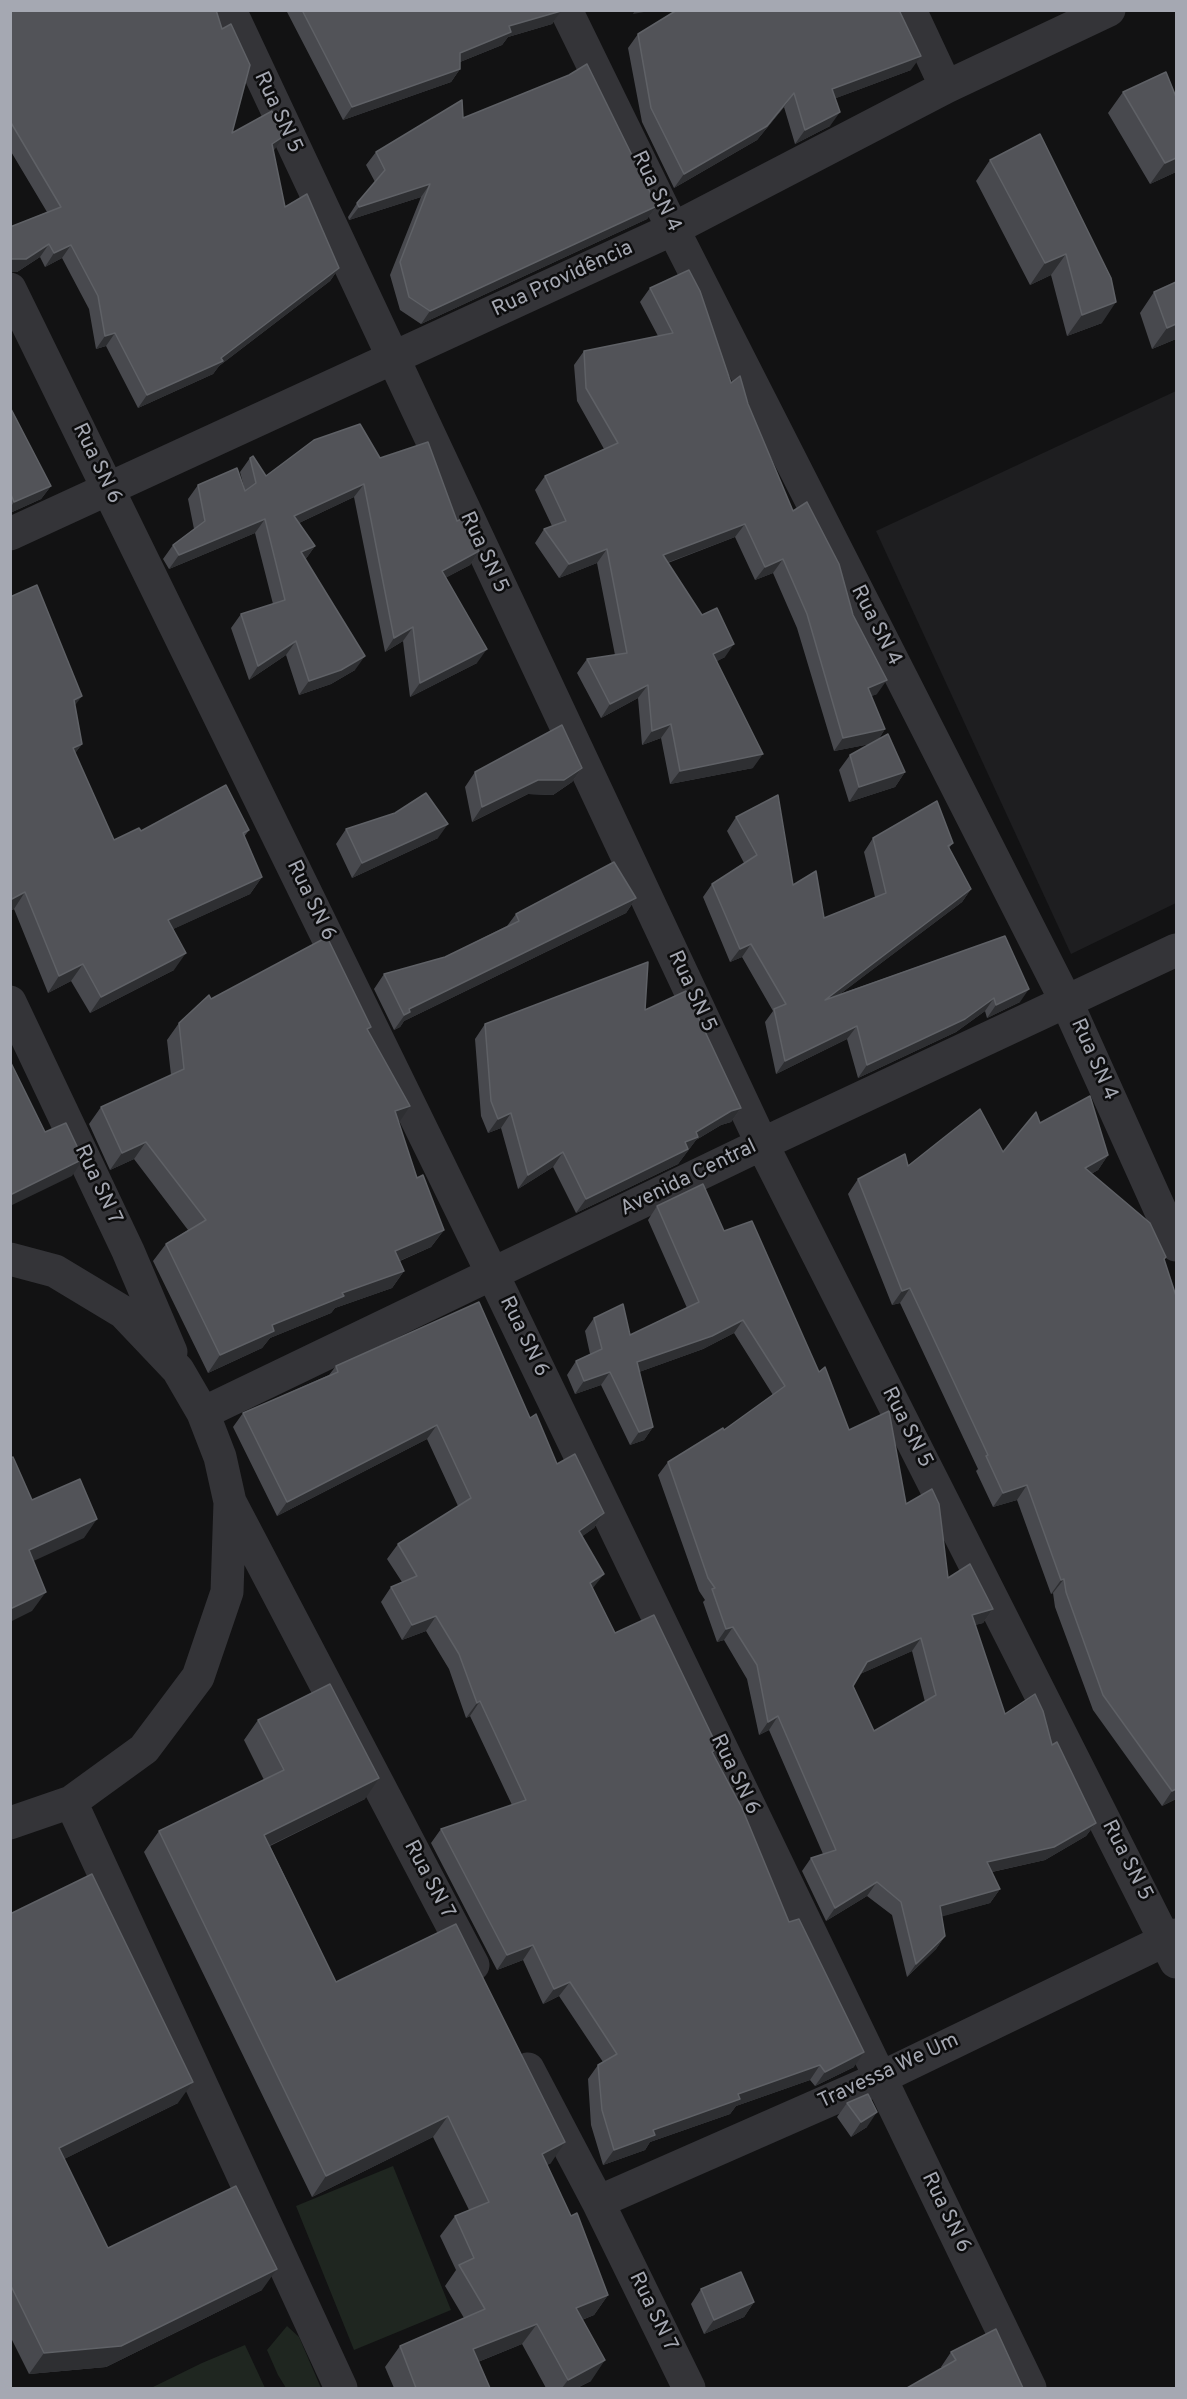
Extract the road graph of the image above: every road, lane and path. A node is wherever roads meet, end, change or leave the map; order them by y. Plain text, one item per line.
1 (230, 10) edge
2 (566, 10) edge
3 (910, 10) edge
4 (1109, 10) edge
5 (946, 87) junction
6 (673, 229) junction
7 (10, 289) edge
8 (393, 360) junction
9 (108, 488) junction
10 (10, 534) edge
11 (1176, 950) edge
12 (10, 1002) edge
13 (1067, 1003) junction
14 (762, 1144) junction
15 (1176, 1245) edge
16 (10, 1259) edge
17 (492, 1273) junction
18 (178, 1370) junction
19 (203, 1413) junction
20 (230, 1502) junction
21 (71, 1802) junction
22 (10, 1823) edge
23 (1173, 1945) edge
24 (486, 1990) edge
25 (514, 2043) edge
26 (880, 2078) junction
27 (598, 2202) junction
28 (341, 2388) edge
29 (689, 2388) edge
30 (1030, 2388) edge

1 - 8 street, Rua SN 5
2 - 6 street, Rua SN 4
3 - 5 street
4 - 5 street, Rua Providência
5 - 6 street, Rua Providência
6 - 8 street, Rua Providência
6 - 13 street, Rua SN 4
7 - 9 street, Rua SN 6
8 - 9 street, Rua Providência
8 - 14 street, Rua SN 5
9 - 10 street, Rua Providência
9 - 17 street, Rua SN 6
11 - 13 street, Avenida Central
12 - 18 street, Rua SN 7
13 - 14 street, Avenida Central
13 - 15 street, Rua SN 4
14 - 17 street, Avenida Central
14 - 23 street, Rua SN 5
16 - 18 street
17 - 19 street, Avenida Central
17 - 26 street, Rua SN 6
18 - 19 street
19 - 20 street
20 - 21 street
20 - 24 street, Rua SN 7
21 - 22 street
21 - 28 street
23 - 26 street, Travessa We Um
25 - 27 street, Rua SN 7
26 - 27 street, Travessa We Um
26 - 30 street, Rua SN 6
27 - 29 street, Rua SN 7

